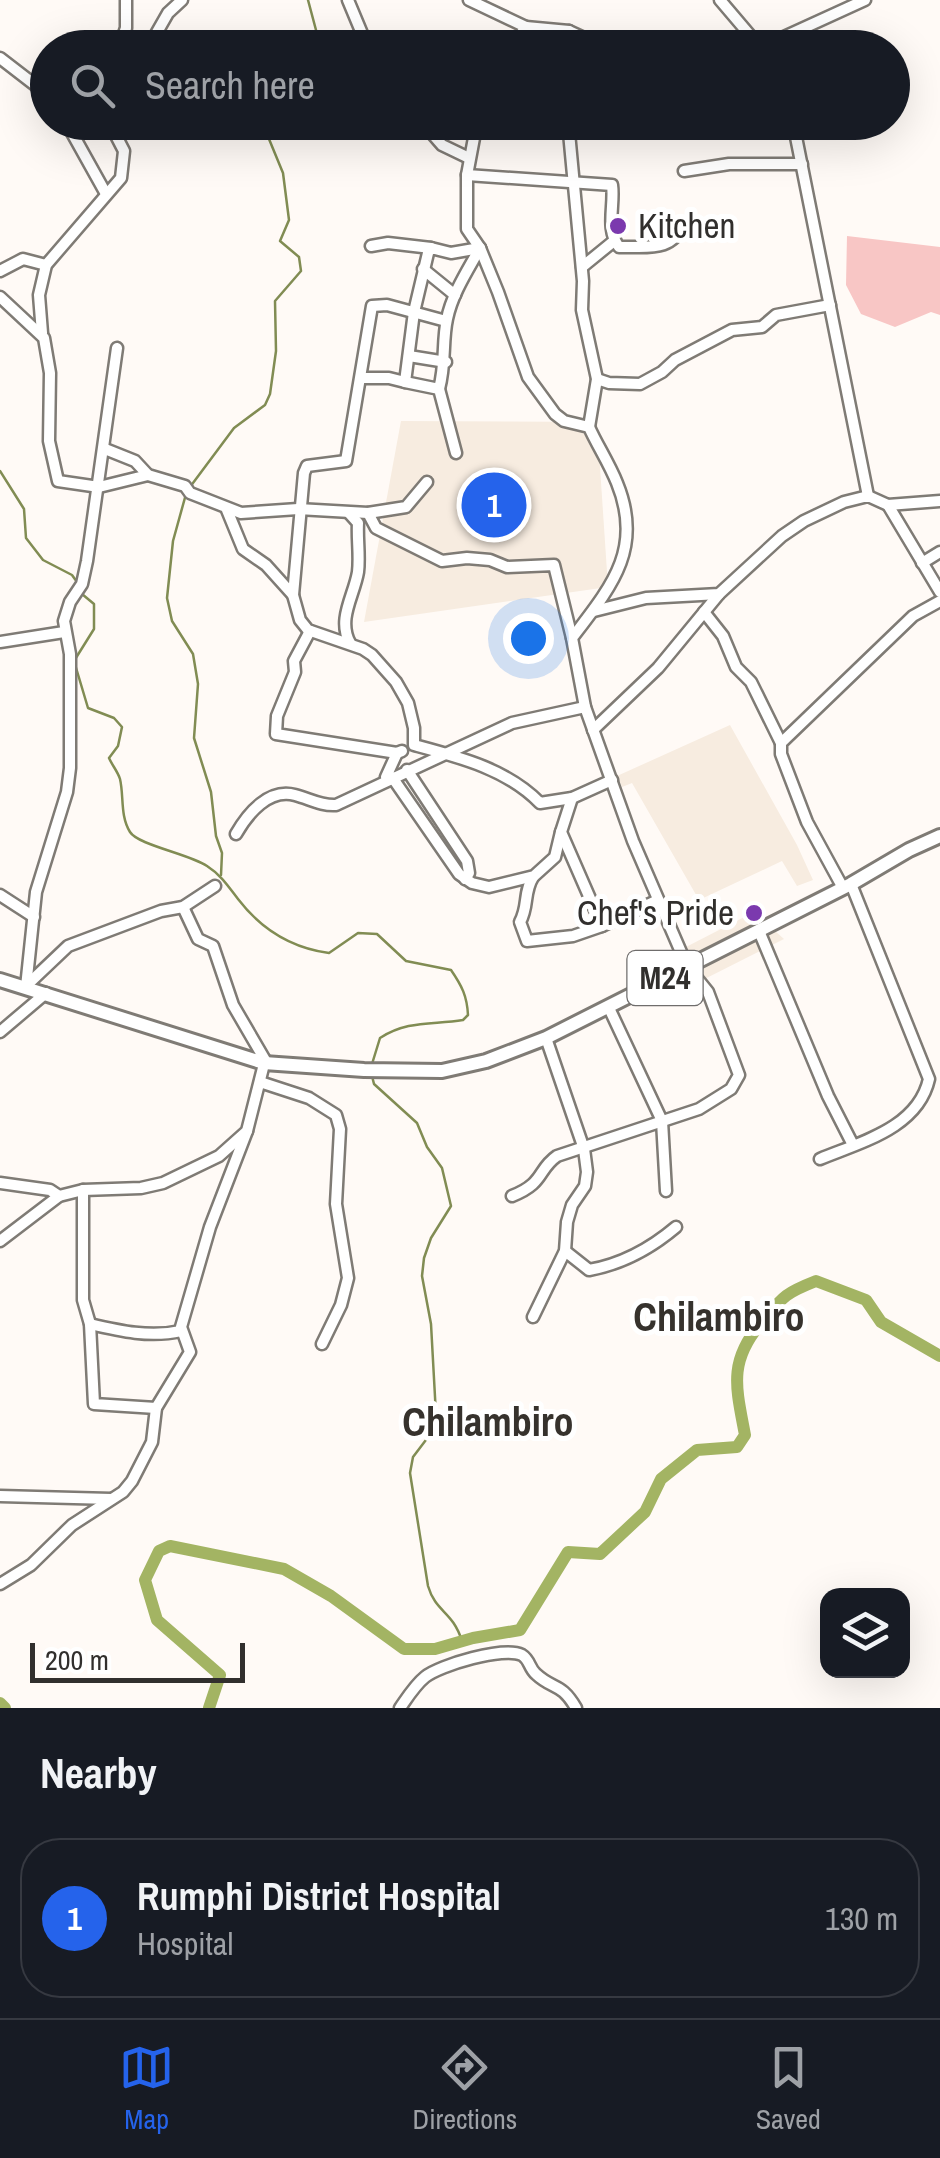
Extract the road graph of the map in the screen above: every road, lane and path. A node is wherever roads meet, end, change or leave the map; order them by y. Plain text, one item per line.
1 (126, 0) edge
2 (182, 0) edge
3 (348, 0) edge
4 (469, 0) edge
5 (720, 0) edge
6 (860, 1) edge
7 (526, 27) junction
8 (125, 30) edge
9 (159, 30) edge
10 (360, 30) edge
11 (524, 30) edge
12 (558, 30) edge
13 (746, 30) edge
14 (805, 30) edge
15 (1, 63) edge
16 (30, 81) edge
17 (76, 140) edge
18 (119, 140) edge
19 (438, 140) edge
20 (474, 140) edge
21 (569, 140) edge
22 (797, 140) edge
23 (469, 158) junction
24 (802, 164) junction
25 (684, 171) dead end
26 (467, 175) junction
27 (572, 180) junction
28 (106, 192) junction
29 (686, 223) dead end
30 (614, 241) junction
31 (370, 246) dead end
32 (431, 248) junction
33 (480, 248) junction
34 (46, 265) junction
35 (582, 267) junction
36 (423, 269) junction
37 (0, 271) edge
38 (454, 295) junction
39 (0, 297) edge
40 (830, 304) junction
41 (414, 312) junction
42 (446, 321) junction
43 (42, 334) junction
44 (116, 348) dead end
45 (409, 356) junction
46 (446, 362) junction
47 (362, 378) junction
48 (597, 379) junction
49 (404, 382) junction
50 (439, 390) junction
51 (589, 426) junction
52 (105, 449) junction
53 (456, 453) dead end
54 (148, 476) junction
55 (428, 482) dead end
56 (100, 487) junction
57 (868, 496) junction
58 (940, 501) edge
59 (888, 505) junction
60 (226, 510) junction
61 (298, 510) junction
62 (348, 513) junction
63 (368, 514) junction
64 (940, 552) edge
65 (922, 562) junction
66 (940, 592) edge
67 (719, 594) junction
68 (293, 595) junction
69 (940, 601) edge
70 (593, 611) junction
71 (704, 612) junction
72 (310, 631) junction
73 (64, 632) junction
74 (572, 638) junction
75 (0, 642) edge
76 (350, 643) junction
77 (585, 707) junction
78 (592, 730) junction
79 (781, 743) junction
80 (414, 745) junction
81 (397, 753) junction
82 (450, 754) junction
83 (407, 770) junction
84 (392, 777) junction
85 (612, 780) junction
86 (572, 798) junction
87 (561, 832) junction
88 (236, 834) dead end
89 (940, 836) edge
90 (534, 876) junction
91 (465, 878) junction
92 (215, 886) dead end
93 (847, 886) junction
94 (0, 894) edge
95 (658, 900) junction
96 (183, 907) junction
97 (34, 917) junction
98 (602, 926) junction
99 (759, 931) junction
100 (687, 966) junction
101 (0, 980) edge
102 (26, 986) junction
103 (46, 993) junction
104 (609, 1008) junction
105 (0, 1032) edge
106 (546, 1038) junction
107 (264, 1063) junction
108 (260, 1082) junction
109 (662, 1121) junction
110 (247, 1131) junction
111 (852, 1145) junction
112 (584, 1149) junction
113 (820, 1159) dead end
114 (0, 1183) edge
115 (84, 1190) junction
116 (666, 1191) dead end
117 (59, 1196) junction
118 (512, 1196) dead end
119 (676, 1227) dead end
120 (0, 1241) edge
121 (565, 1252) junction
122 (533, 1316) dead end
123 (90, 1324) junction
124 (181, 1332) junction
125 (322, 1344) dead end
126 (156, 1408) junction
127 (0, 1496) edge
128 (112, 1499) junction
129 (0, 1584) edge
130 (400, 1708) edge
131 (576, 1708) edge

1 - 8 street
2 - 9 street
3 - 10 street
4 - 7 street
5 - 13 street
6 - 14 street
7 - 11 street
7 - 12 street
15 - 16 street
17 - 28 street
18 - 28 street
19 - 23 street
20 - 23 street
21 - 27 street
22 - 24 street
23 - 26 street
24 - 25 street
24 - 40 street
26 - 27 street
26 - 33 street
27 - 30 street
27 - 35 street
28 - 34 street
29 - 30 street
30 - 35 street
31 - 32 street
32 - 33 street
32 - 36 street
33 - 38 street
33 - 51 street
34 - 37 street
34 - 43 street
35 - 48 street
36 - 38 street
36 - 41 street
38 - 42 street
39 - 43 street
40 - 48 street
40 - 57 street
41 - 42 street
41 - 45 street
41 - 47 street
42 - 46 street
43 - 56 street
44 - 52 street
45 - 46 street
45 - 49 street
46 - 50 street
47 - 49 street
47 - 61 street
48 - 51 street
49 - 50 street
50 - 53 street
51 - 70 street
52 - 54 street
52 - 56 street
54 - 56 street
54 - 60 street
55 - 63 street
56 - 73 street
57 - 59 street
57 - 67 street
58 - 59 street
59 - 65 street
60 - 61 street
60 - 68 street
61 - 62 street
61 - 68 street
62 - 63 street
62 - 76 street
63 - 74 street
64 - 65 street
65 - 66 street
67 - 70 street
67 - 71 street
68 - 72 street
69 - 79 street
70 - 74 street
71 - 78 street
71 - 79 street
72 - 76 street
72 - 81 street
73 - 75 street
73 - 97 street
74 - 77 street
76 - 80 street
77 - 78 street
77 - 82 street
78 - 85 street
79 - 93 street
80 - 81 street
80 - 82 street
81 - 84 street
82 - 83 street
82 - 86 street
83 - 84 street
83 - 91 street
84 - 88 street
84 - 91 street
85 - 86 street
85 - 95 street
86 - 87 street
87 - 90 street
87 - 98 street
89 - 93 main road, M24
90 - 91 street
90 - 98 street
92 - 96 street
93 - 99 main road, M24
93 - 111 street
94 - 97 street
95 - 98 street
95 - 100 street
96 - 102 street
96 - 107 street
97 - 102 street
99 - 100 main road, M24
99 - 111 street
100 - 104 main road, M24
100 - 109 street
101 - 102 main road, M24
102 - 103 main road, M24
103 - 105 street
103 - 107 main road, M24
104 - 106 main road, M24
104 - 109 street
106 - 107 main road, M24
106 - 112 street
107 - 108 street
108 - 110 street
108 - 125 street
109 - 112 street
109 - 116 street
110 - 115 street
110 - 124 street
111 - 113 street
112 - 118 street
112 - 121 street
114 - 117 street
115 - 117 street
115 - 123 street
117 - 120 street
119 - 121 street
121 - 122 street
123 - 124 street
123 - 126 street
124 - 126 street
126 - 128 street
127 - 128 street
128 - 129 street
130 - 131 street

